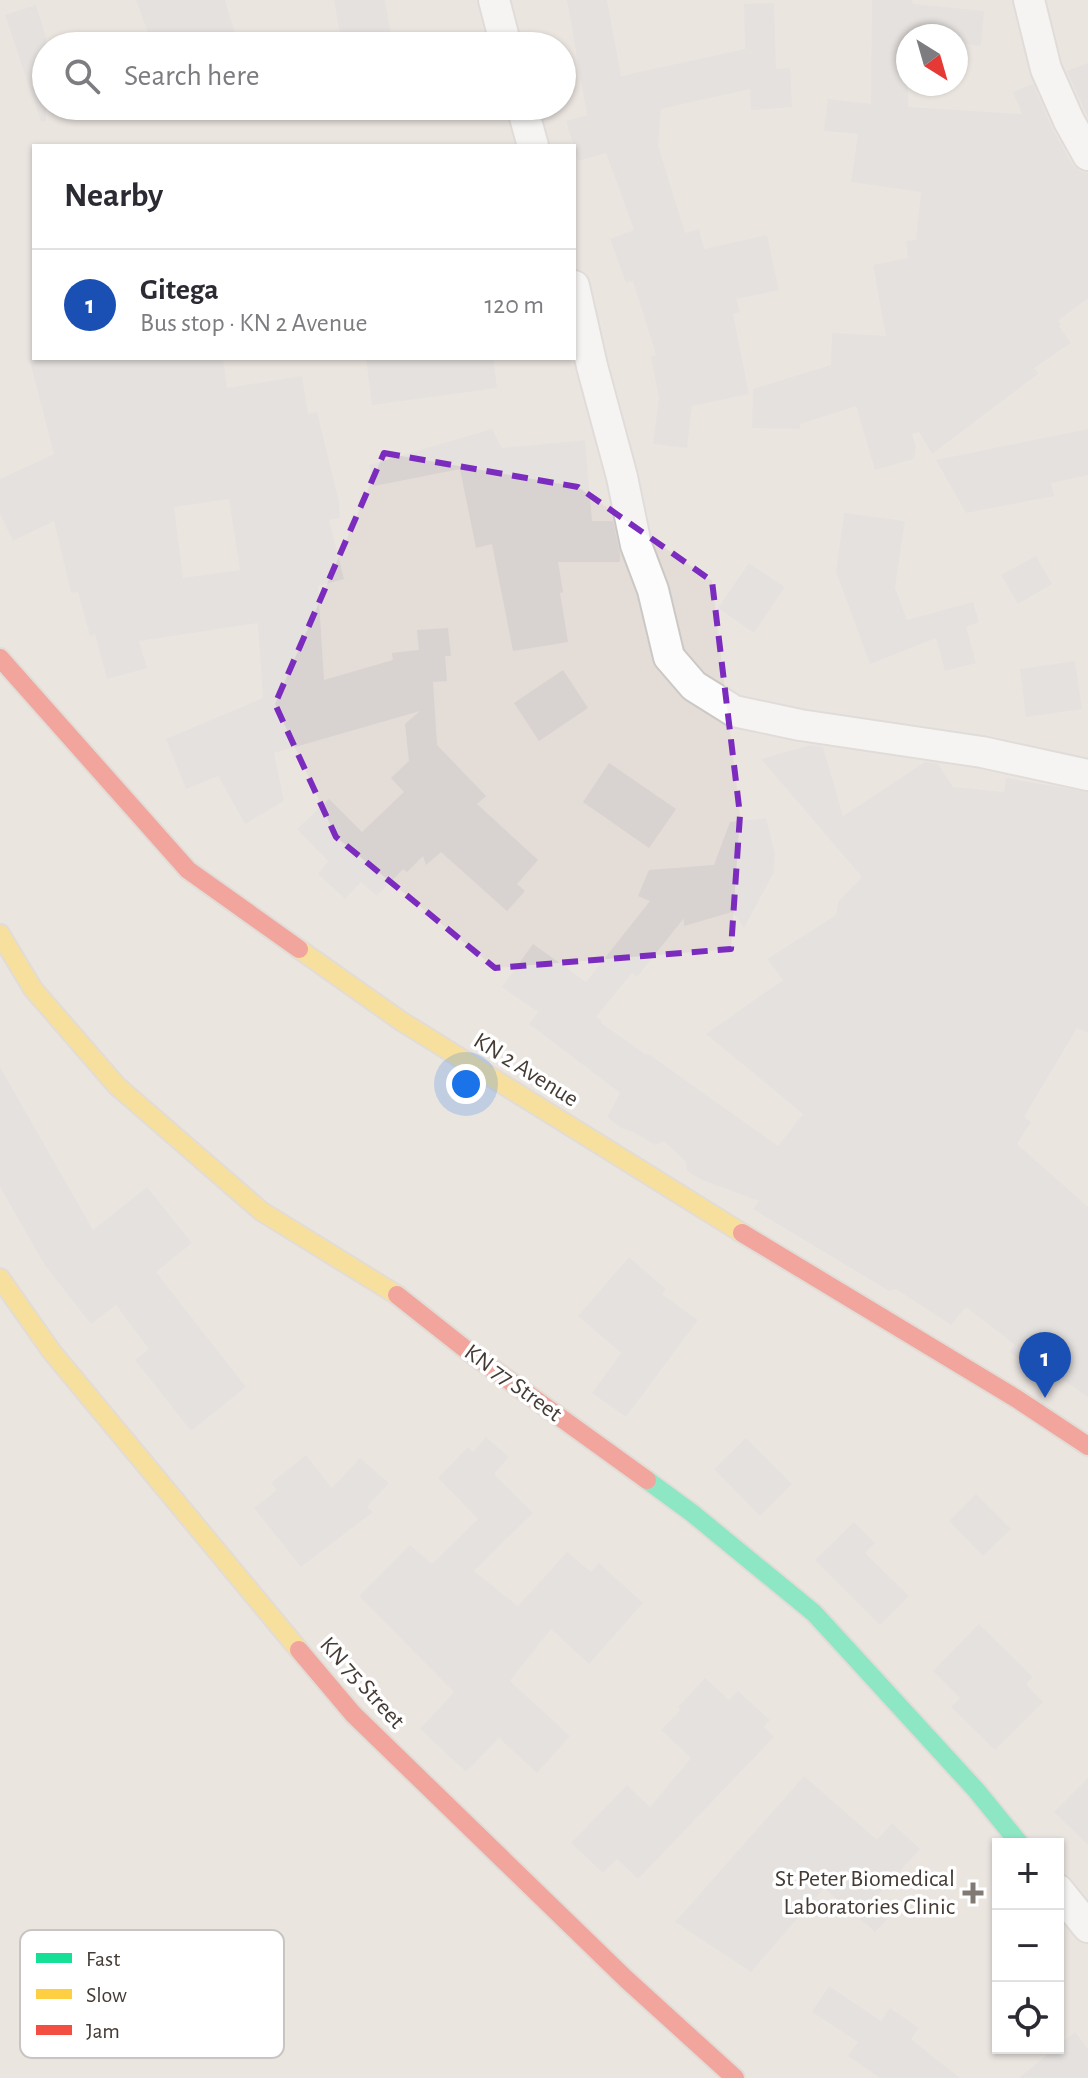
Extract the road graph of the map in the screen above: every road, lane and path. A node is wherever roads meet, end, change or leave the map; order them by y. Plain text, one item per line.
1 (494, 0) edge
2 (1029, 0) edge
3 (502, 32) edge
4 (526, 120) edge
5 (532, 144) edge
6 (1088, 155) edge
7 (576, 295) edge
8 (0, 658) edge
9 (1088, 775) edge
10 (0, 934) edge
11 (0, 1278) edge
12 (1088, 1446) edge
13 (1015, 1838) edge
14 (1064, 1897) edge
15 (1088, 1927) edge
16 (735, 2078) edge

1 - 3 street
2 - 6 street
4 - 5 street
7 - 9 street
8 - 12 street, KN 2 Avenue
10 - 13 street, KN 77 Street
11 - 16 street, KN 75 Street
14 - 15 street

